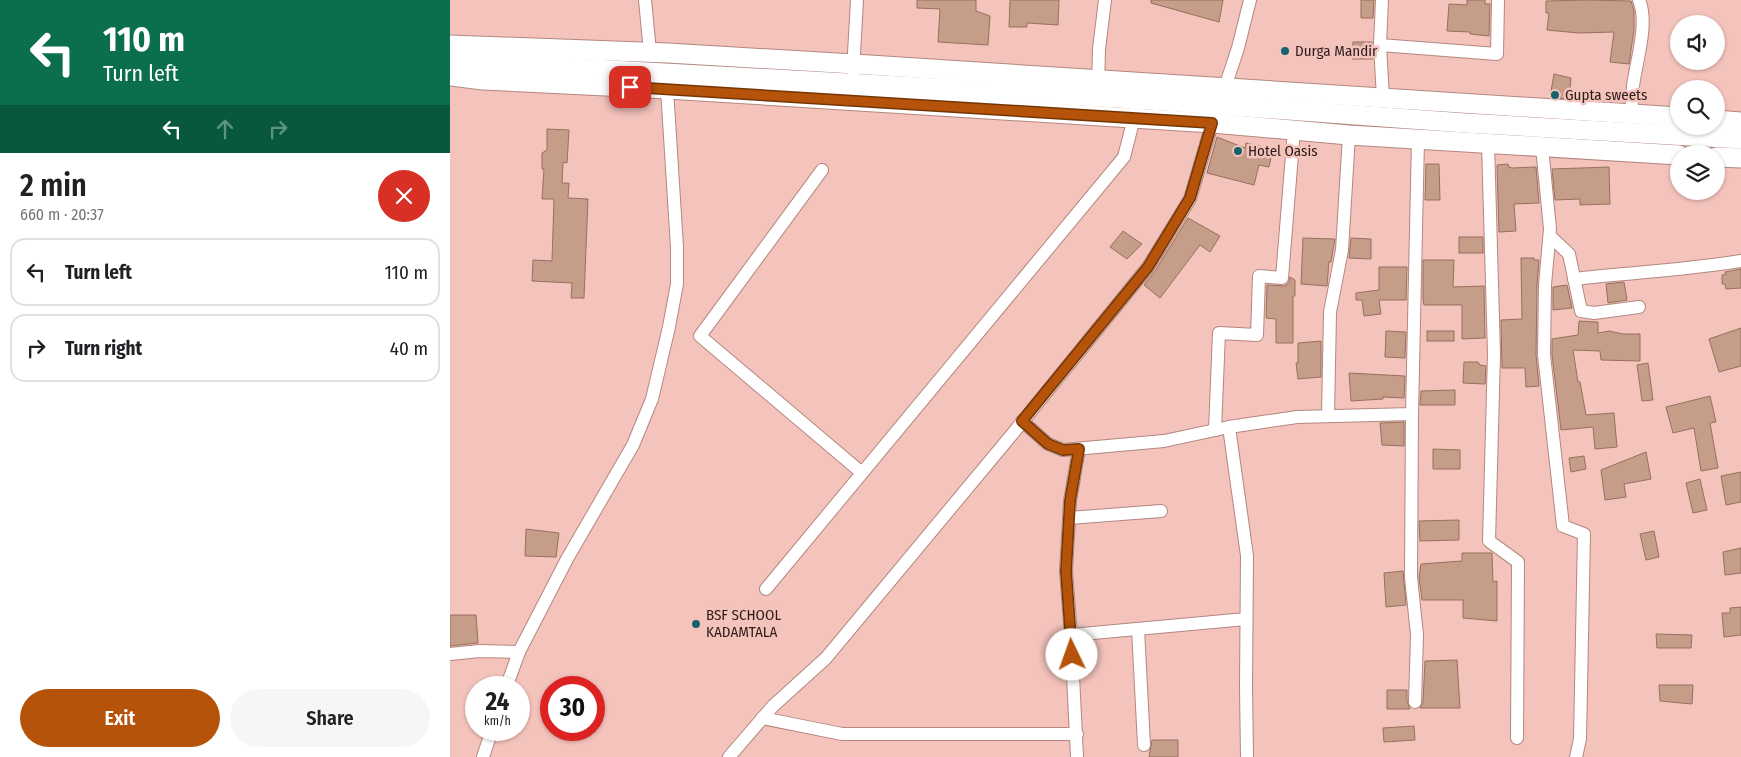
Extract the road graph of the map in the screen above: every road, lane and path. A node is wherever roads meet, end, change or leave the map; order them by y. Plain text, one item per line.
1 (645, 0) edge
2 (857, 0) edge
3 (1105, 0) edge
4 (1250, 0) edge
5 (1382, 0) edge
6 (1498, 0) edge
7 (1639, 0) edge
8 (450, 45) edge
9 (1380, 45) junction
10 (659, 52) junction
11 (450, 61) edge
12 (853, 64) junction
13 (450, 76) edge
14 (667, 81) junction
15 (1098, 88) junction
16 (853, 92) junction
17 (1222, 96) junction
18 (1383, 98) junction
19 (1135, 99) junction
20 (1631, 114) junction
21 (1670, 116) edge
22 (1134, 118) junction
23 (1725, 121) edge
24 (1741, 122) edge
25 (1212, 123) junction
26 (1294, 130) junction
27 (1349, 135) junction
28 (1418, 139) junction
29 (1741, 139) edge
30 (1488, 143) junction
31 (1542, 147) junction
32 (1670, 154) edge
33 (1725, 157) edge
34 (1741, 158) edge
35 (822, 170) dead end
36 (1550, 236) junction
37 (1741, 261) edge
38 (1574, 279) junction
39 (1639, 307) dead end
40 (1412, 414) junction
41 (1328, 416) junction
42 (1022, 421) junction
43 (1228, 427) junction
44 (1215, 430) junction
45 (1079, 449) junction
46 (862, 473) junction
47 (1161, 511) dead end
48 (1068, 518) junction
49 (766, 589) dead end
50 (1246, 619) junction
51 (1138, 629) junction
52 (1071, 635) junction
53 (519, 652) junction
54 (450, 654) edge
55 (510, 676) edge
56 (1415, 702) dead end
57 (762, 718) junction
58 (1076, 734) junction
59 (1517, 738) dead end
60 (488, 741) edge
61 (1144, 745) dead end
62 (483, 757) edge
63 (729, 757) edge
64 (1077, 757) edge
65 (1247, 757) edge
66 (1576, 757) edge

1 - 10 street
2 - 12 street
3 - 15 street
4 - 17 street
5 - 9 street
6 - 9 street
7 - 20 street
8 - 10 highway
9 - 18 street
10 - 12 highway
10 - 14 highway
11 - 14 highway
12 - 15 highway
12 - 16 street
13 - 14 highway
14 - 16 highway
14 - 53 street
15 - 16 highway
15 - 17 highway
15 - 19 highway
16 - 22 highway
17 - 18 highway
17 - 19 highway
17 - 25 street
17 - 29 highway
18 - 20 highway
19 - 22 street
20 - 21 highway
22 - 25 highway
22 - 46 street
23 - 24 highway
25 - 26 highway
25 - 42 street
26 - 27 highway
26 - 44 street
27 - 28 highway
27 - 41 street
28 - 30 highway
28 - 40 street
30 - 31 highway
30 - 59 street
31 - 32 highway
31 - 36 street
33 - 34 highway
35 - 46 street
36 - 38 street
36 - 66 street
37 - 38 street
38 - 39 street
40 - 41 street
40 - 56 street
41 - 43 street
42 - 45 street
42 - 57 street
43 - 44 street
43 - 50 street
44 - 45 street
45 - 48 street
46 - 49 street
47 - 48 street
48 - 52 street
50 - 51 street
50 - 65 street
51 - 52 street
51 - 61 street
52 - 58 street
53 - 54 street
53 - 55 street
57 - 58 street
57 - 63 street
58 - 64 street
60 - 62 street

